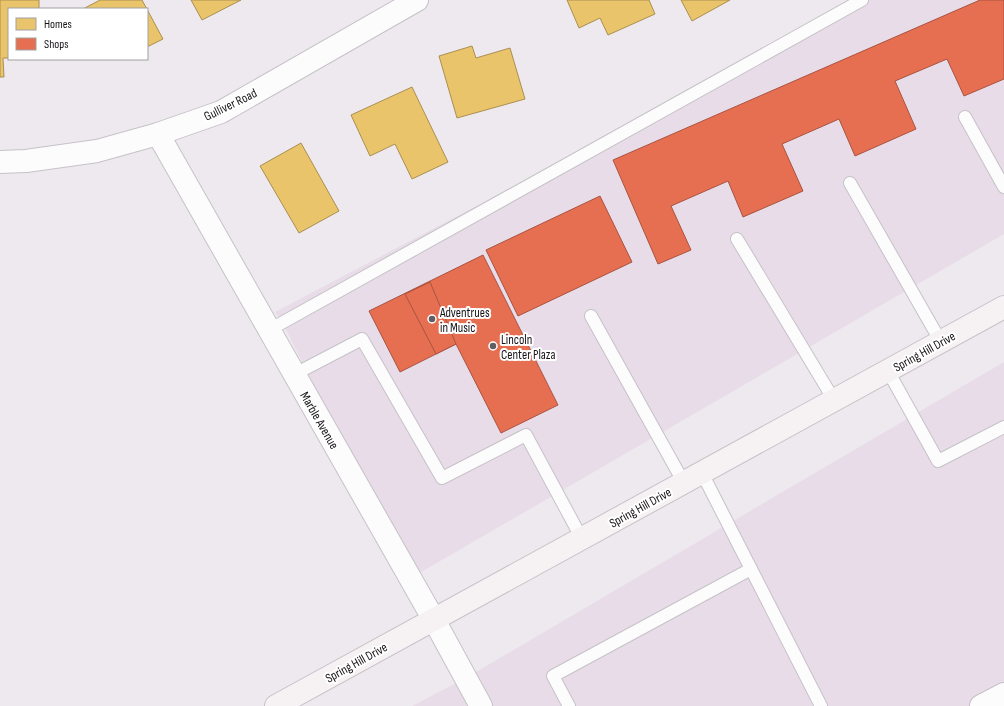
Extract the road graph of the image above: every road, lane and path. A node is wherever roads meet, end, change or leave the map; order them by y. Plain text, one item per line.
1 (418, 0) edge
2 (862, 0) edge
3 (965, 117) dead end
4 (158, 134) junction
5 (0, 162) edge
6 (850, 183) dead end
7 (1004, 187) edge
8 (737, 240) dead end
9 (1004, 307) edge
10 (590, 316) dead end
11 (269, 330) junction
12 (941, 342) junction
13 (888, 371) junction
14 (294, 374) junction
15 (834, 400) junction
16 (1004, 427) edge
17 (693, 478) junction
18 (582, 539) junction
19 (751, 569) junction
20 (434, 620) junction
21 (1004, 694) edge
22 (280, 705) edge
23 (481, 706) edge
24 (569, 706) edge
25 (822, 706) edge
26 (981, 706) edge

1 - 4 street, Gulliver Road
2 - 11 lane
3 - 7 lane
4 - 5 street, Gulliver Road
4 - 11 street, Marble Avenue
6 - 12 lane
8 - 15 lane
9 - 12 main road, Spring Hill Drive
10 - 17 lane
11 - 14 street, Marble Avenue
12 - 13 main road, Spring Hill Drive
13 - 15 main road, Spring Hill Drive
13 - 16 lane
14 - 18 lane
14 - 20 street, Marble Avenue
15 - 17 main road, Spring Hill Drive
17 - 18 main road, Spring Hill Drive
17 - 19 lane
18 - 20 main road, Spring Hill Drive
19 - 24 lane
19 - 25 lane
20 - 22 main road, Spring Hill Drive
20 - 23 street, Marble Avenue
21 - 26 street

